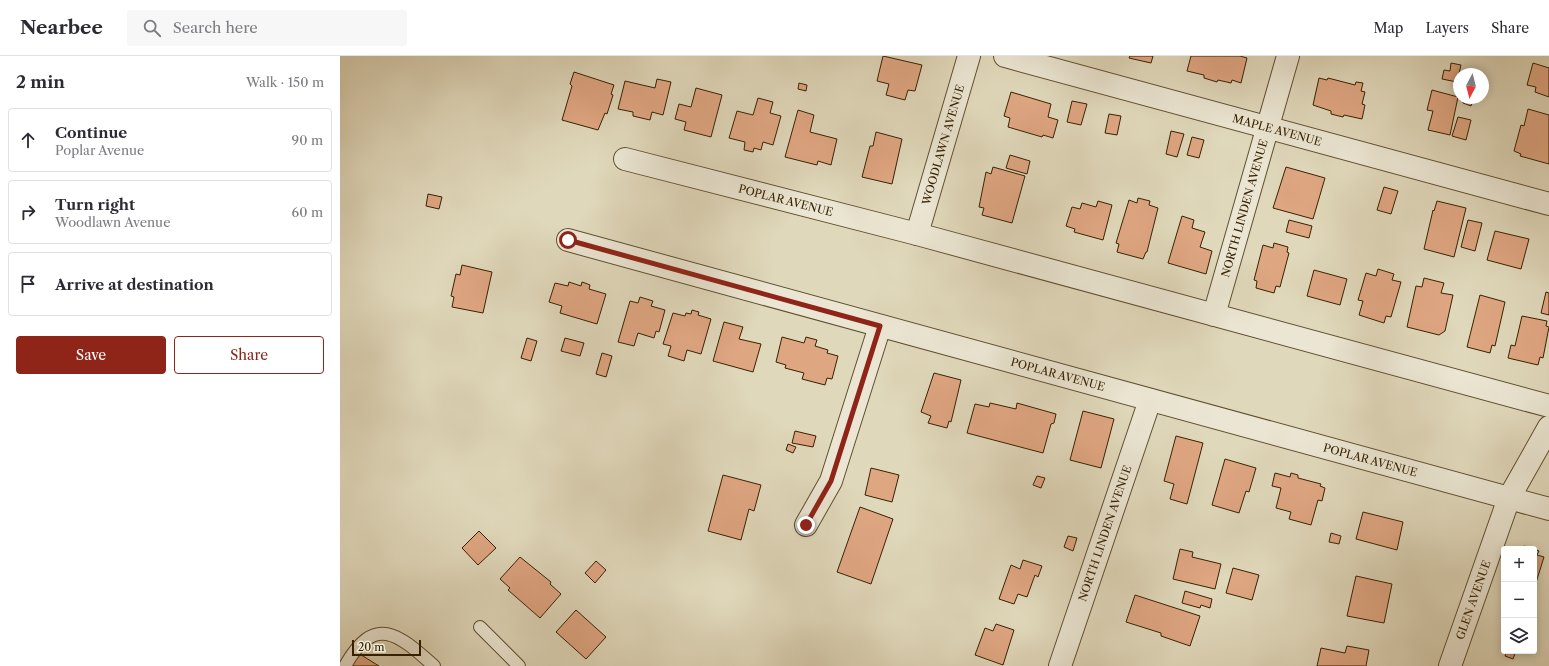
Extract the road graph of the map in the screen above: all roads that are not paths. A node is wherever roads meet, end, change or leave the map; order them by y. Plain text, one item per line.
1 (969, 56) edge
2 (1005, 56) edge
3 (1288, 56) edge
4 (1268, 127) junction
5 (625, 159) dead end
6 (1549, 204) edge
7 (917, 234) junction
8 (568, 240) dead end
9 (1214, 315) junction
10 (880, 326) junction
11 (1150, 400) junction
12 (1549, 406) edge
13 (1549, 427) edge
14 (1508, 498) junction
15 (1549, 509) edge
16 (806, 525) dead end
17 (480, 626) dead end
18 (345, 666) edge
19 (434, 666) edge
20 (519, 666) edge
21 (1060, 666) edge
22 (1450, 666) edge

1 - 7 street, WOODLAWN AVENUE
2 - 4 street, MAPLE AVENUE
3 - 4 street, NORTH LINDEN AVENUE
4 - 6 street, MAPLE AVENUE
4 - 9 street, NORTH LINDEN AVENUE
5 - 7 street, POPLAR AVENUE
7 - 9 street, POPLAR AVENUE
8 - 10 street, POPLAR AVENUE
9 - 12 street, POPLAR AVENUE
10 - 11 street, POPLAR AVENUE
10 - 16 street
11 - 14 street, POPLAR AVENUE
11 - 21 street, NORTH LINDEN AVENUE
13 - 14 street, GLEN AVENUE
14 - 15 street, POPLAR AVENUE
14 - 22 street, GLEN AVENUE
17 - 20 lane
18 - 19 lane

